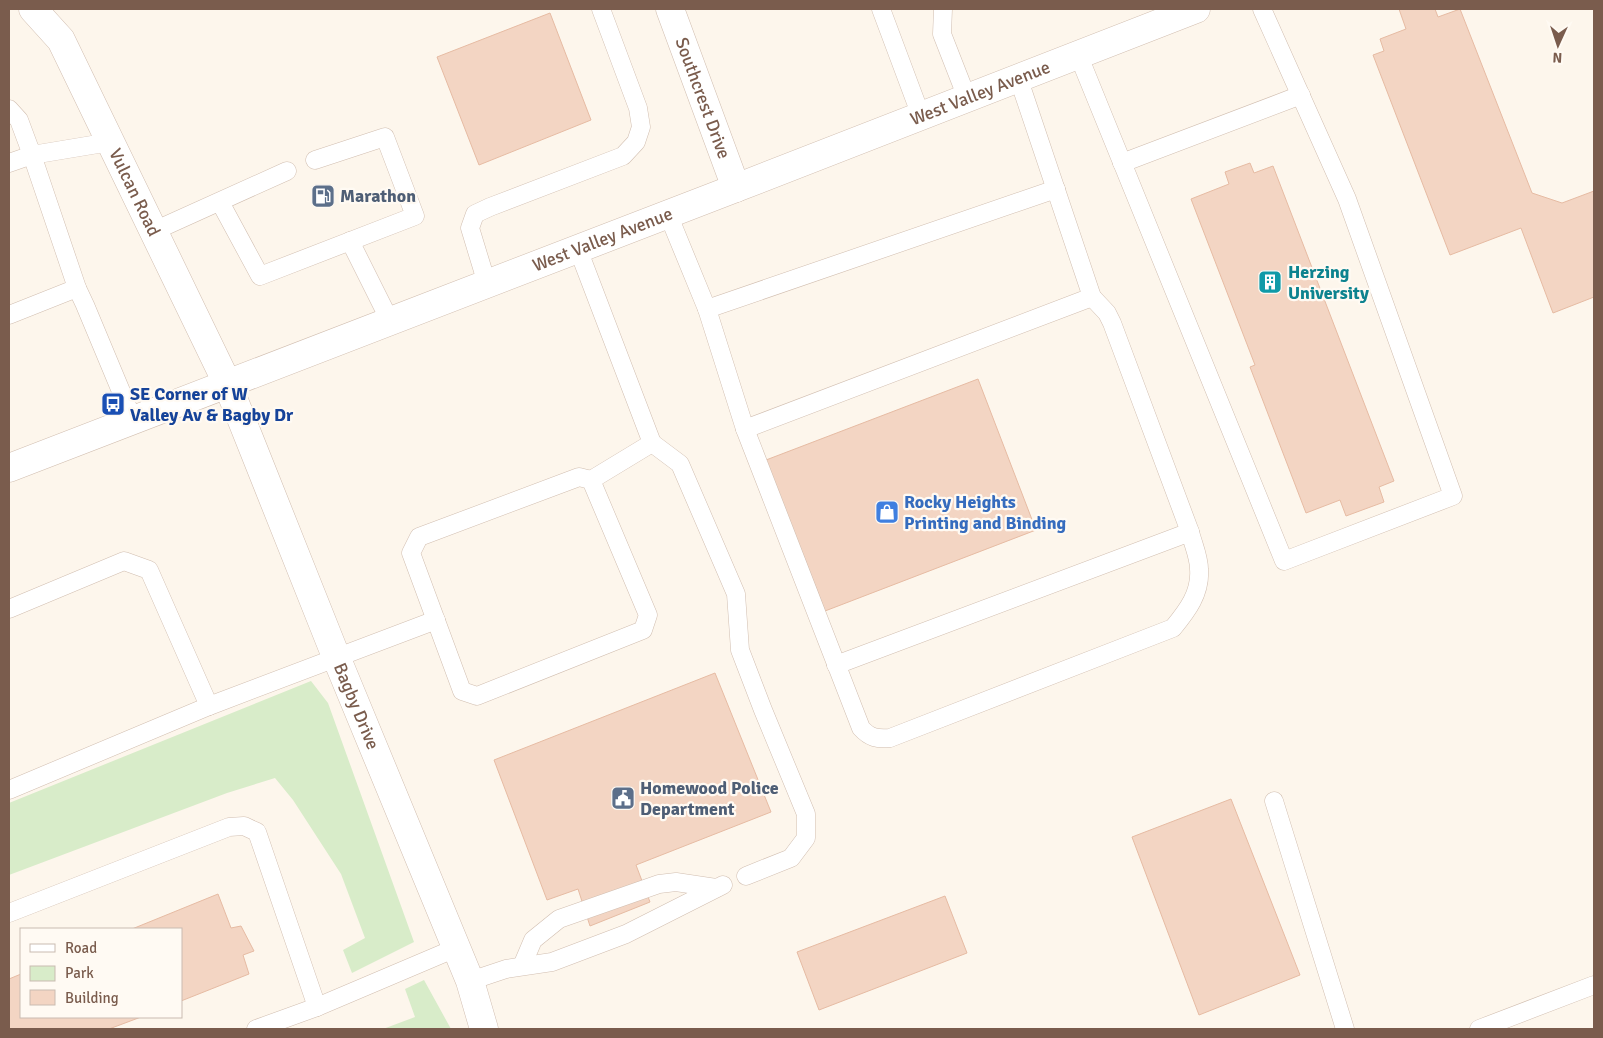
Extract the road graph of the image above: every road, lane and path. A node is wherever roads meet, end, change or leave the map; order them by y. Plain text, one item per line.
1 (33, 9) edge
2 (601, 9) edge
3 (670, 9) edge
4 (881, 9) edge
5 (943, 9) edge
6 (1196, 9) edge
7 (1262, 9) edge
8 (1078, 54) junction
9 (1018, 77) junction
10 (1301, 95) junction
11 (967, 98) junction
12 (9, 109) edge
13 (921, 116) junction
14 (110, 142) junction
15 (32, 155) junction
16 (316, 160) dead end
17 (1122, 162) junction
18 (9, 163) edge
19 (287, 171) dead end
20 (736, 188) junction
21 (1056, 189) junction
22 (220, 202) junction
23 (668, 214) junction
24 (154, 231) junction
25 (350, 241) junction
26 (578, 249) junction
27 (487, 284) junction
28 (77, 288) junction
29 (1092, 298) junction
30 (707, 309) junction
31 (9, 315) edge
32 (390, 321) junction
33 (227, 383) junction
34 (133, 420) junction
35 (745, 428) junction
36 (652, 443) junction
37 (9, 468) edge
38 (591, 480) junction
39 (1190, 532) junction
40 (9, 609) edge
41 (436, 620) junction
42 (337, 659) junction
43 (836, 665) junction
44 (209, 706) junction
45 (9, 790) edge
46 (1274, 801) dead end
47 (746, 876) dead end
48 (9, 913) edge
49 (456, 948) junction
50 (522, 966) junction
51 (470, 982) junction
52 (1594, 985) edge
53 (318, 1007) junction
54 (256, 1029) edge
55 (484, 1029) edge
56 (1345, 1029) edge
57 (1479, 1029) edge

1 - 14 street, Vulcan Road
2 - 27 lane
3 - 20 street, Southcrest Drive
4 - 13 lane
5 - 11 lane
6 - 8 street, West Valley Avenue
7 - 10 lane
8 - 9 street, West Valley Avenue
8 - 17 lane
9 - 11 street, West Valley Avenue
9 - 21 lane
10 - 17 lane
10 - 17 lane
11 - 13 street, West Valley Avenue
12 - 15 lane
13 - 20 street, West Valley Avenue
14 - 15 lane
14 - 24 street, Vulcan Road
15 - 18 lane
15 - 28 lane
16 - 25 lane
19 - 22 lane
20 - 23 street, West Valley Avenue
21 - 29 lane
21 - 30 lane
22 - 24 lane
22 - 25 lane
23 - 26 street, West Valley Avenue
23 - 30 lane
24 - 33 street, Vulcan Road
25 - 32 lane
26 - 27 street, West Valley Avenue
26 - 36 lane
27 - 32 street, West Valley Avenue
28 - 31 lane
28 - 34 lane
29 - 35 lane
29 - 39 lane
30 - 35 lane
32 - 33 street, West Valley Avenue
33 - 34 street, West Valley Avenue
33 - 42 street, Bagby Drive
34 - 37 street, West Valley Avenue
35 - 43 lane
36 - 38 lane
36 - 47 lane
38 - 41 lane
38 - 41 lane
39 - 43 lane
39 - 43 lane
40 - 44 lane
41 - 42 lane
42 - 44 lane
42 - 49 street, Bagby Drive
44 - 45 lane
46 - 56 lane
48 - 53 lane
49 - 51 street, Bagby Drive
49 - 53 lane
50 - 50 lane
50 - 51 lane
51 - 55 street, Bagby Drive
52 - 57 lane
53 - 54 lane

